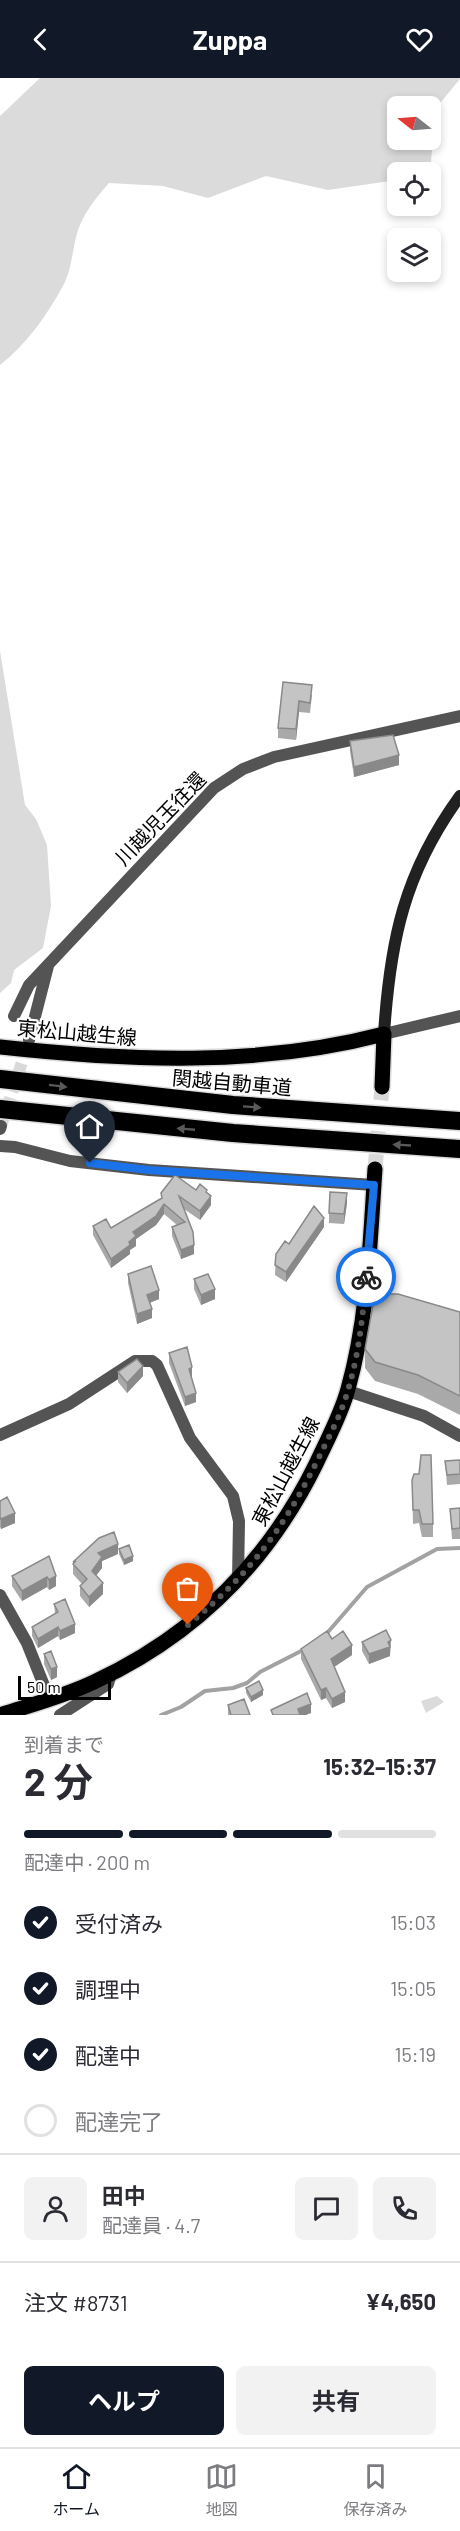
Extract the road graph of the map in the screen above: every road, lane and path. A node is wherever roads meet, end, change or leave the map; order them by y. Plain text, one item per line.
1 (460, 716) edge
2 (460, 796) edge
3 (49, 964) junction
4 (14, 1016) dead end
5 (460, 1016) edge
6 (384, 1034) junction
7 (29, 1040) tunnel mouth
8 (0, 1047) edge
9 (0, 1079) edge
10 (381, 1087) tunnel mouth
11 (0, 1121) edge
12 (460, 1121) edge
13 (0, 1146) edge
14 (460, 1149) edge
15 (375, 1169) tunnel mouth
16 (374, 1185) junction
17 (348, 1391) junction
18 (0, 1435) edge
19 (460, 1436) edge
20 (238, 1580) junction
21 (0, 1595) edge
22 (111, 1674) junction
23 (49, 1698) junction
24 (0, 1715) edge
25 (60, 1715) edge

1 - 3 street, 川越児玉往還
2 - 6 main road
3 - 4 street, 川越児玉往還
3 - 7 street
5 - 6 street
6 - 8 main road, 東松山越生線
6 - 10 main road
9 -> 12 highway, 関越自動車道
14 -> 11 highway
13 - 16 street
15 - 16 main road, 東松山越生線
16 - 17 main road, 東松山越生線
17 - 19 street
17 - 20 main road, 東松山越生線
18 - 20 street
20 - 22 main road, 東松山越生線
21 - 23 street
22 - 23 main road, 東松山越生線
22 - 25 street
23 - 24 main road, 東松山越生線

